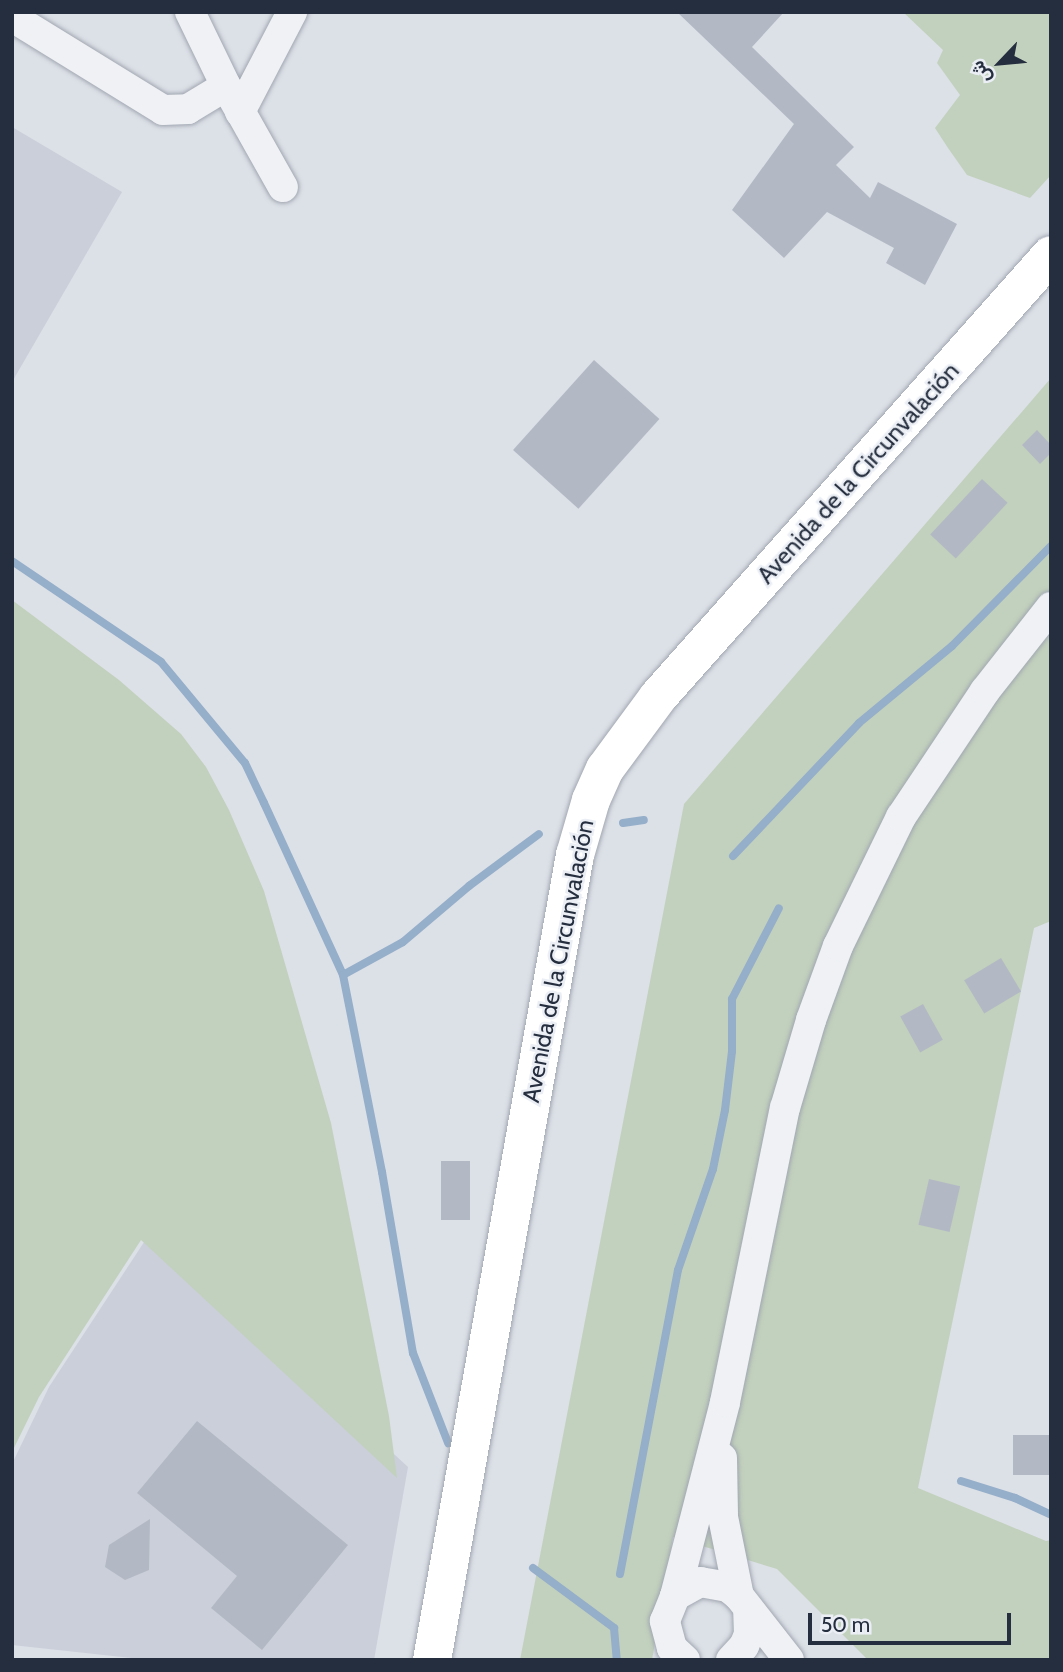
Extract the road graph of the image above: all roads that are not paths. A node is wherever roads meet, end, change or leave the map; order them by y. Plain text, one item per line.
1 (190, 12) edge
2 (292, 12) edge
3 (12, 17) edge
4 (233, 99) junction
5 (283, 187) dead end
6 (1051, 256) edge
7 (1051, 607) edge
8 (725, 1402) junction
9 (676, 1596) junction
10 (743, 1603) junction
11 (683, 1659) edge
12 (432, 1660) edge
13 (731, 1660) edge
14 (789, 1660) edge

1 - 4 street
2 - 4 street
3 - 4 street
4 - 5 street
6 - 12 main road, Avenida de la Circunvalación
7 - 8 street
8 - 9 street
8 - 10 street
9 - 10 street
9 - 11 street
10 - 13 street
10 - 14 street

